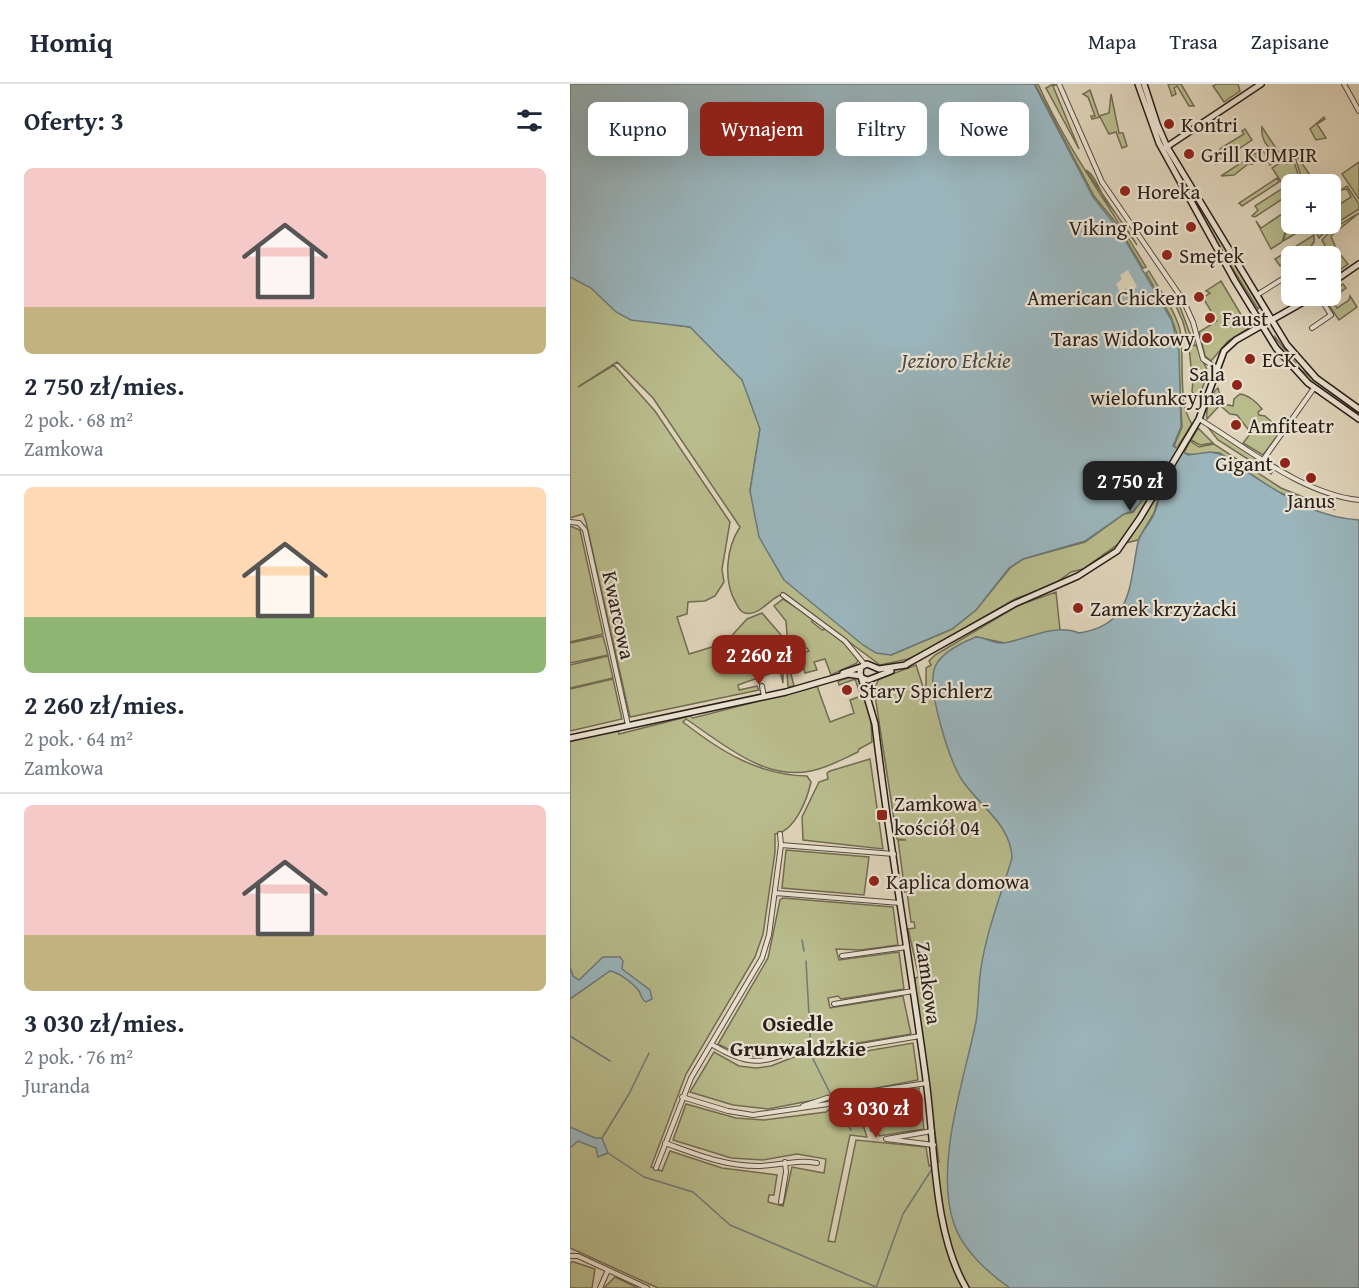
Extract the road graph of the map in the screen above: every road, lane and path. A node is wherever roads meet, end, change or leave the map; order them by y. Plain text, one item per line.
1 (1059, 84) edge
2 (1138, 84) edge
3 (1144, 84) edge
4 (1261, 84) edge
5 (1344, 84) edge
6 (1359, 111) edge
7 (1165, 148) junction
8 (1359, 264) edge
9 (1341, 276) edge
10 (1281, 280) edge
11 (1257, 295) junction
12 (1296, 306) edge
13 (1325, 306) edge
14 (1271, 320) junction
15 (1262, 325) junction
16 (1312, 328) dead end
17 (1216, 368) junction
18 (1314, 388) junction
19 (1359, 409) edge
20 (1199, 419) junction
21 (1359, 419) edge
22 (1263, 460) junction
23 (1359, 500) edge
24 (570, 522) edge
25 (783, 595) dead end
26 (906, 665) junction
27 (863, 666) junction
28 (874, 668) junction
29 (861, 677) junction
30 (872, 678) junction
31 (827, 681) junction
32 (762, 686) dead end
33 (764, 697) junction
34 (870, 705) junction
35 (628, 725) junction
36 (570, 738) edge
37 (780, 834) dead end
38 (781, 845) junction
39 (894, 854) junction
40 (775, 893) junction
41 (901, 903) junction
42 (907, 947) junction
43 (843, 956) dead end
44 (913, 991) junction
45 (834, 1004) dead end
46 (920, 1036) junction
47 (711, 1044) junction
48 (837, 1050) dead end
49 (787, 1053) dead end
50 (927, 1083) junction
51 (682, 1097) junction
52 (933, 1131) junction
53 (665, 1143) junction
54 (934, 1145) junction
55 (784, 1162) junction
56 (817, 1163) dead end
57 (656, 1167) dead end
58 (781, 1202) dead end
59 (570, 1256) edge
60 (608, 1270) junction
61 (600, 1288) edge
62 (648, 1288) edge
63 (966, 1288) edge

1 - 17 street
2 - 7 street
3 - 7 street
4 - 7 street
5 - 6 street
7 - 11 street
7 - 15 street
8 - 9 street
10 - 11 street
11 - 14 street
12 - 14 street
13 - 16 street
14 - 15 street
14 - 19 street
15 - 17 street
15 - 18 street
17 - 20 street
18 - 21 street
18 - 22 street
20 - 22 street
20 - 26 street
22 - 23 street
24 - 35 street, Kwarcowa
25 - 27 street
26 - 28 street
26 - 30 street
27 - 28 street
27 - 29 street, Zamkowa
27 - 31 street
28 - 30 street, Zamkowa
29 - 30 street
29 - 31 street
29 - 34 street, Zamkowa
30 - 34 street, Zamkowa
31 - 33 street
32 - 33 street
33 - 35 street
34 - 39 street, Zamkowa
35 - 36 street
37 - 38 street
38 - 39 street
38 - 40 street
39 - 41 street, Zamkowa
40 - 41 street
40 - 47 street
41 - 42 street, Zamkowa
42 - 43 street
42 - 44 street, Zamkowa
44 - 45 street
44 - 46 street, Zamkowa
46 - 48 street
46 - 50 street, Zamkowa
47 - 49 street
47 - 51 street
50 - 51 street
50 - 52 street, Zamkowa
51 - 53 street
52 - 54 street, Zamkowa
52 - 54 street
53 - 55 street
53 - 57 street
54 - 63 street, Zamkowa
55 - 56 street
55 - 58 street
59 - 60 street
60 - 61 street
60 - 62 street

